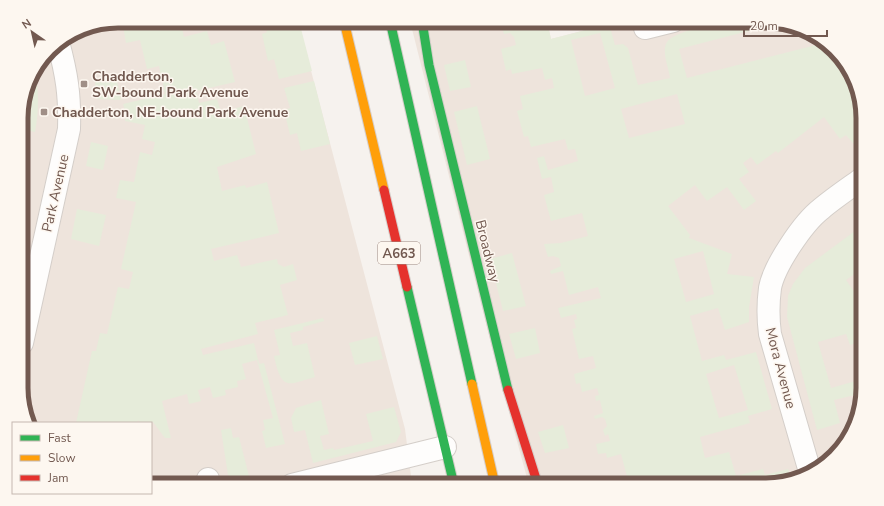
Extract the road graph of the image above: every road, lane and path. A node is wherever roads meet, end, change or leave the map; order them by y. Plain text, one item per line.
1 (346, 28) edge
2 (392, 28) edge
3 (423, 28) edge
4 (60, 49) edge
5 (856, 183) edge
6 (28, 316) edge
7 (445, 447) junction
8 (809, 467) edge
9 (320, 478) edge
10 (452, 478) edge
11 (493, 478) edge
12 (536, 478) edge

1 - 7 main road, A663
2 - 11 main road, A663
3 - 12 main road, Broadway
4 - 6 street, Park Avenue
5 - 8 street, Mora Avenue
7 - 9 street
7 - 10 main road, A663

